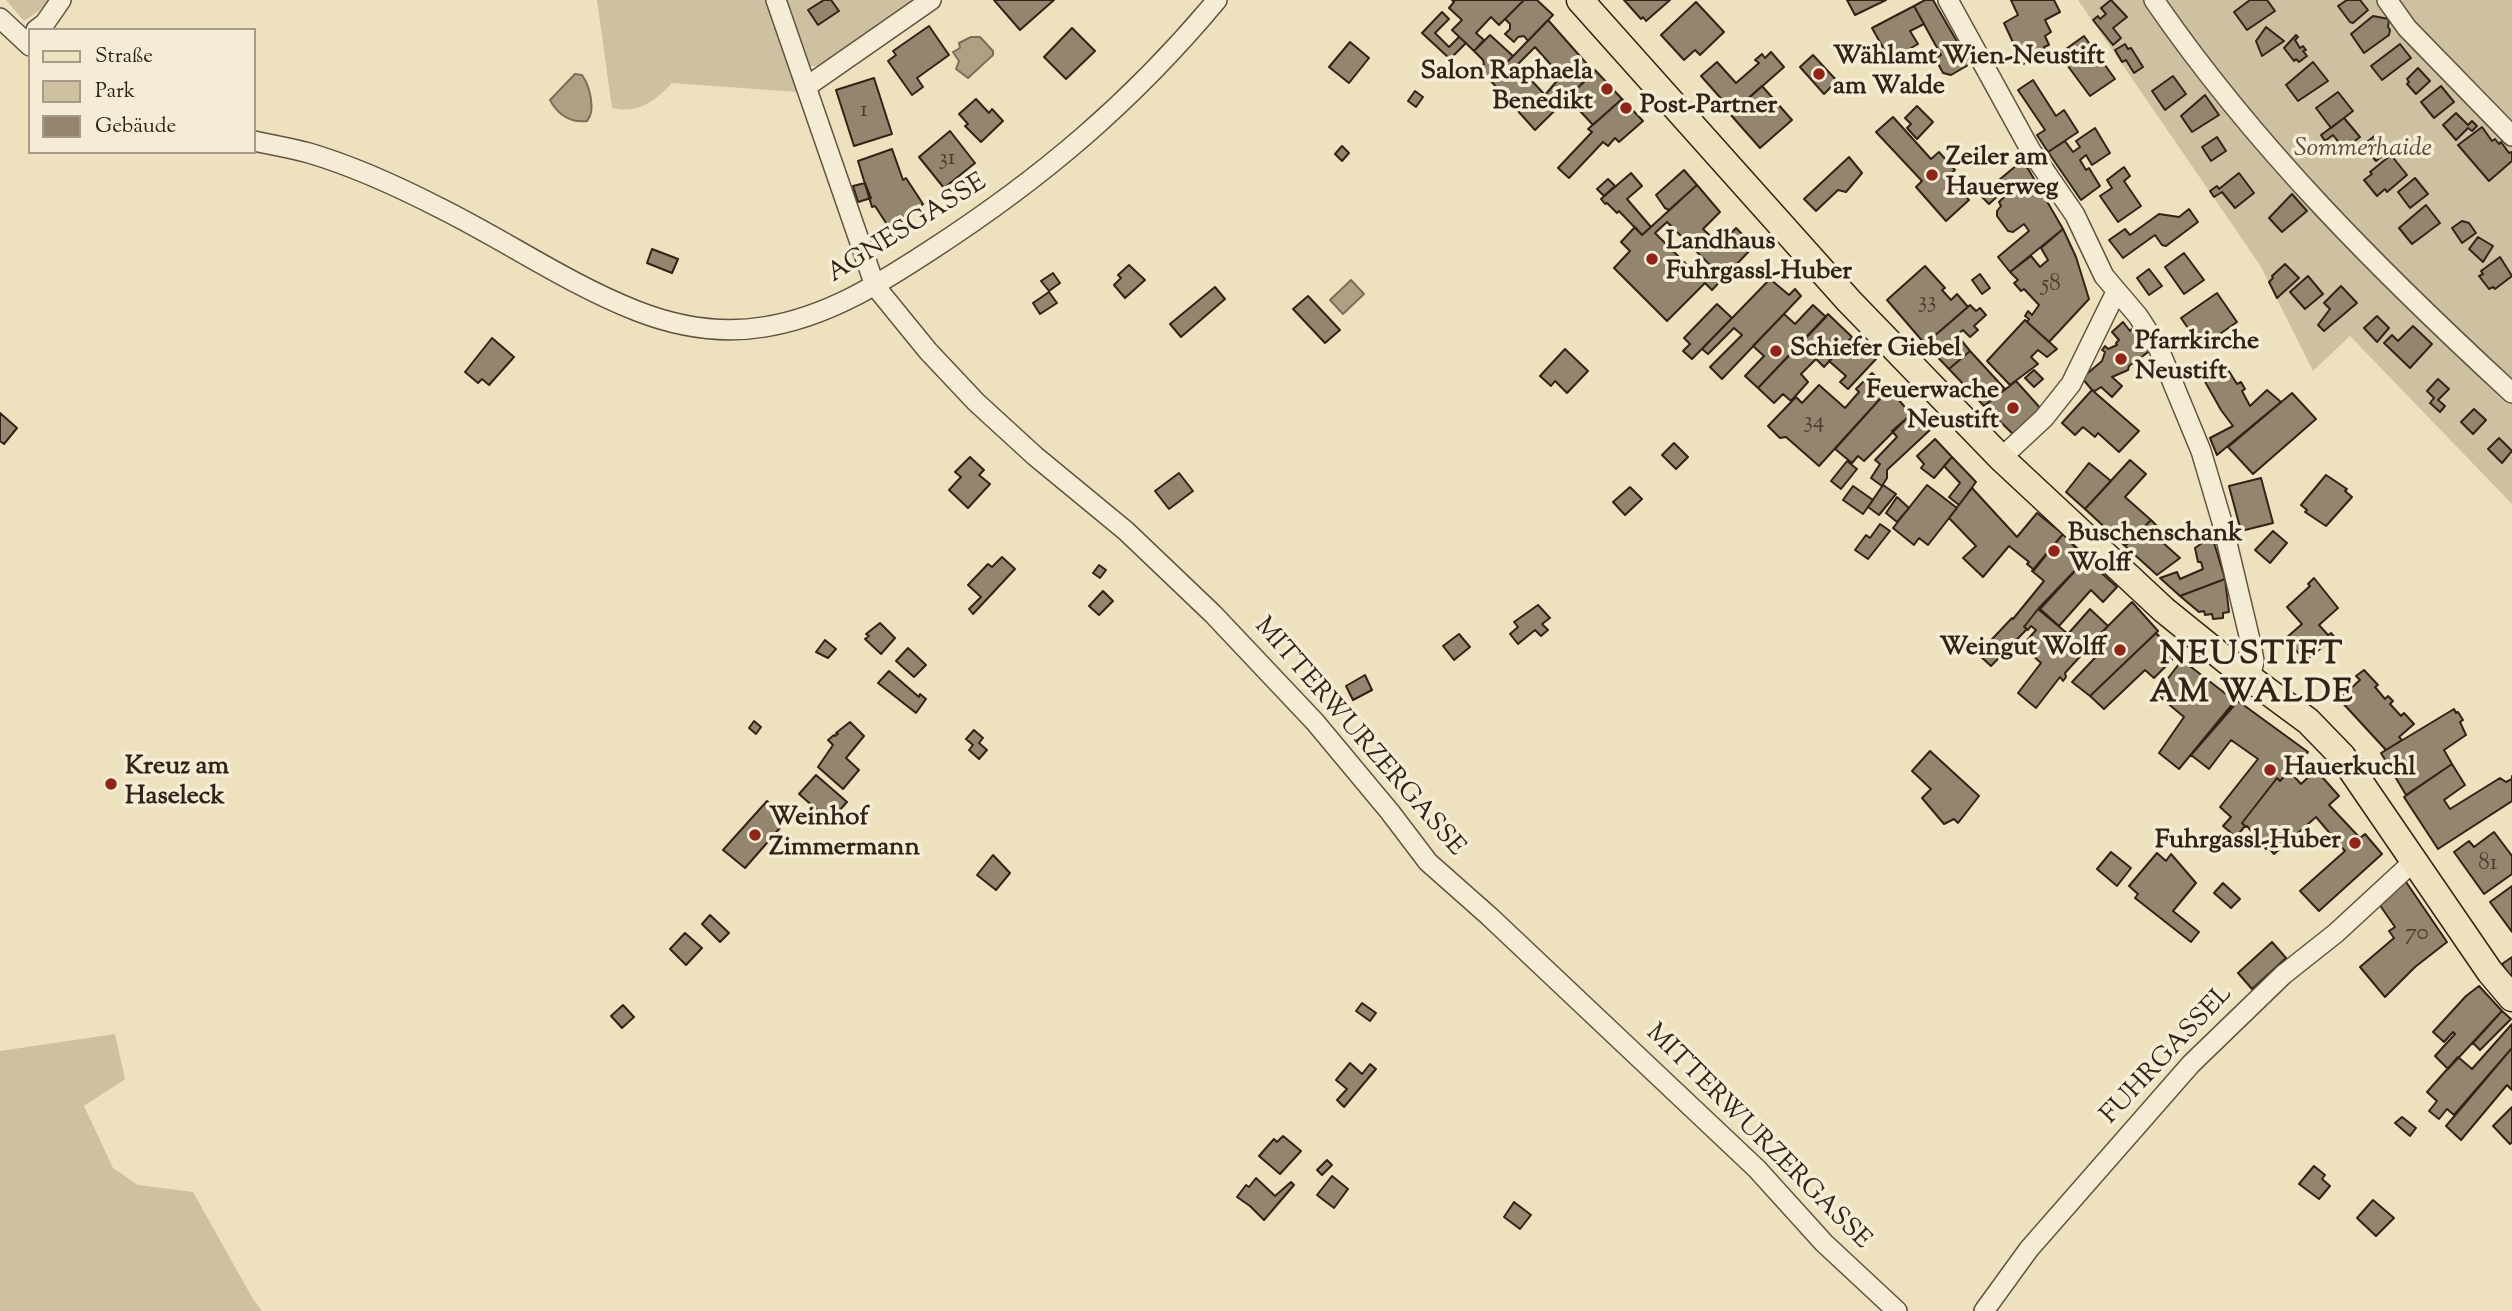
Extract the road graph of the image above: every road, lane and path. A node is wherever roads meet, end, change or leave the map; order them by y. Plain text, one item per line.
1 (61, 0) edge
2 (776, 0) edge
3 (931, 0) edge
4 (1217, 0) edge
5 (1580, 0) edge
6 (1948, 0) edge
7 (2154, 0) edge
8 (2387, 0) edge
9 (0, 18) edge
10 (40, 28) edge
11 (28, 36) edge
12 (806, 87) junction
13 (2512, 135) edge
14 (256, 141) edge
15 (875, 286) junction
16 (2116, 292) junction
17 (2512, 393) edge
18 (2001, 458) junction
19 (2250, 678) junction
20 (2414, 861) junction
21 (2512, 998) edge
22 (1897, 1311) edge
23 (1984, 1311) edge

1 - 10 street
2 - 12 street, MITTERWURZERGASSE
3 - 12 street
4 - 15 street, AGNESGASSE
5 - 18 main road
6 - 16 street
7 - 17 street
8 - 13 street
9 - 11 street
12 - 15 street, MITTERWURZERGASSE
14 - 15 street, AGNESGASSE
15 - 22 street, MITTERWURZERGASSE
16 - 18 street
16 - 19 street
18 - 19 main road
19 - 20 main road
20 - 21 main road
20 - 23 street, FUHRGASSEL

